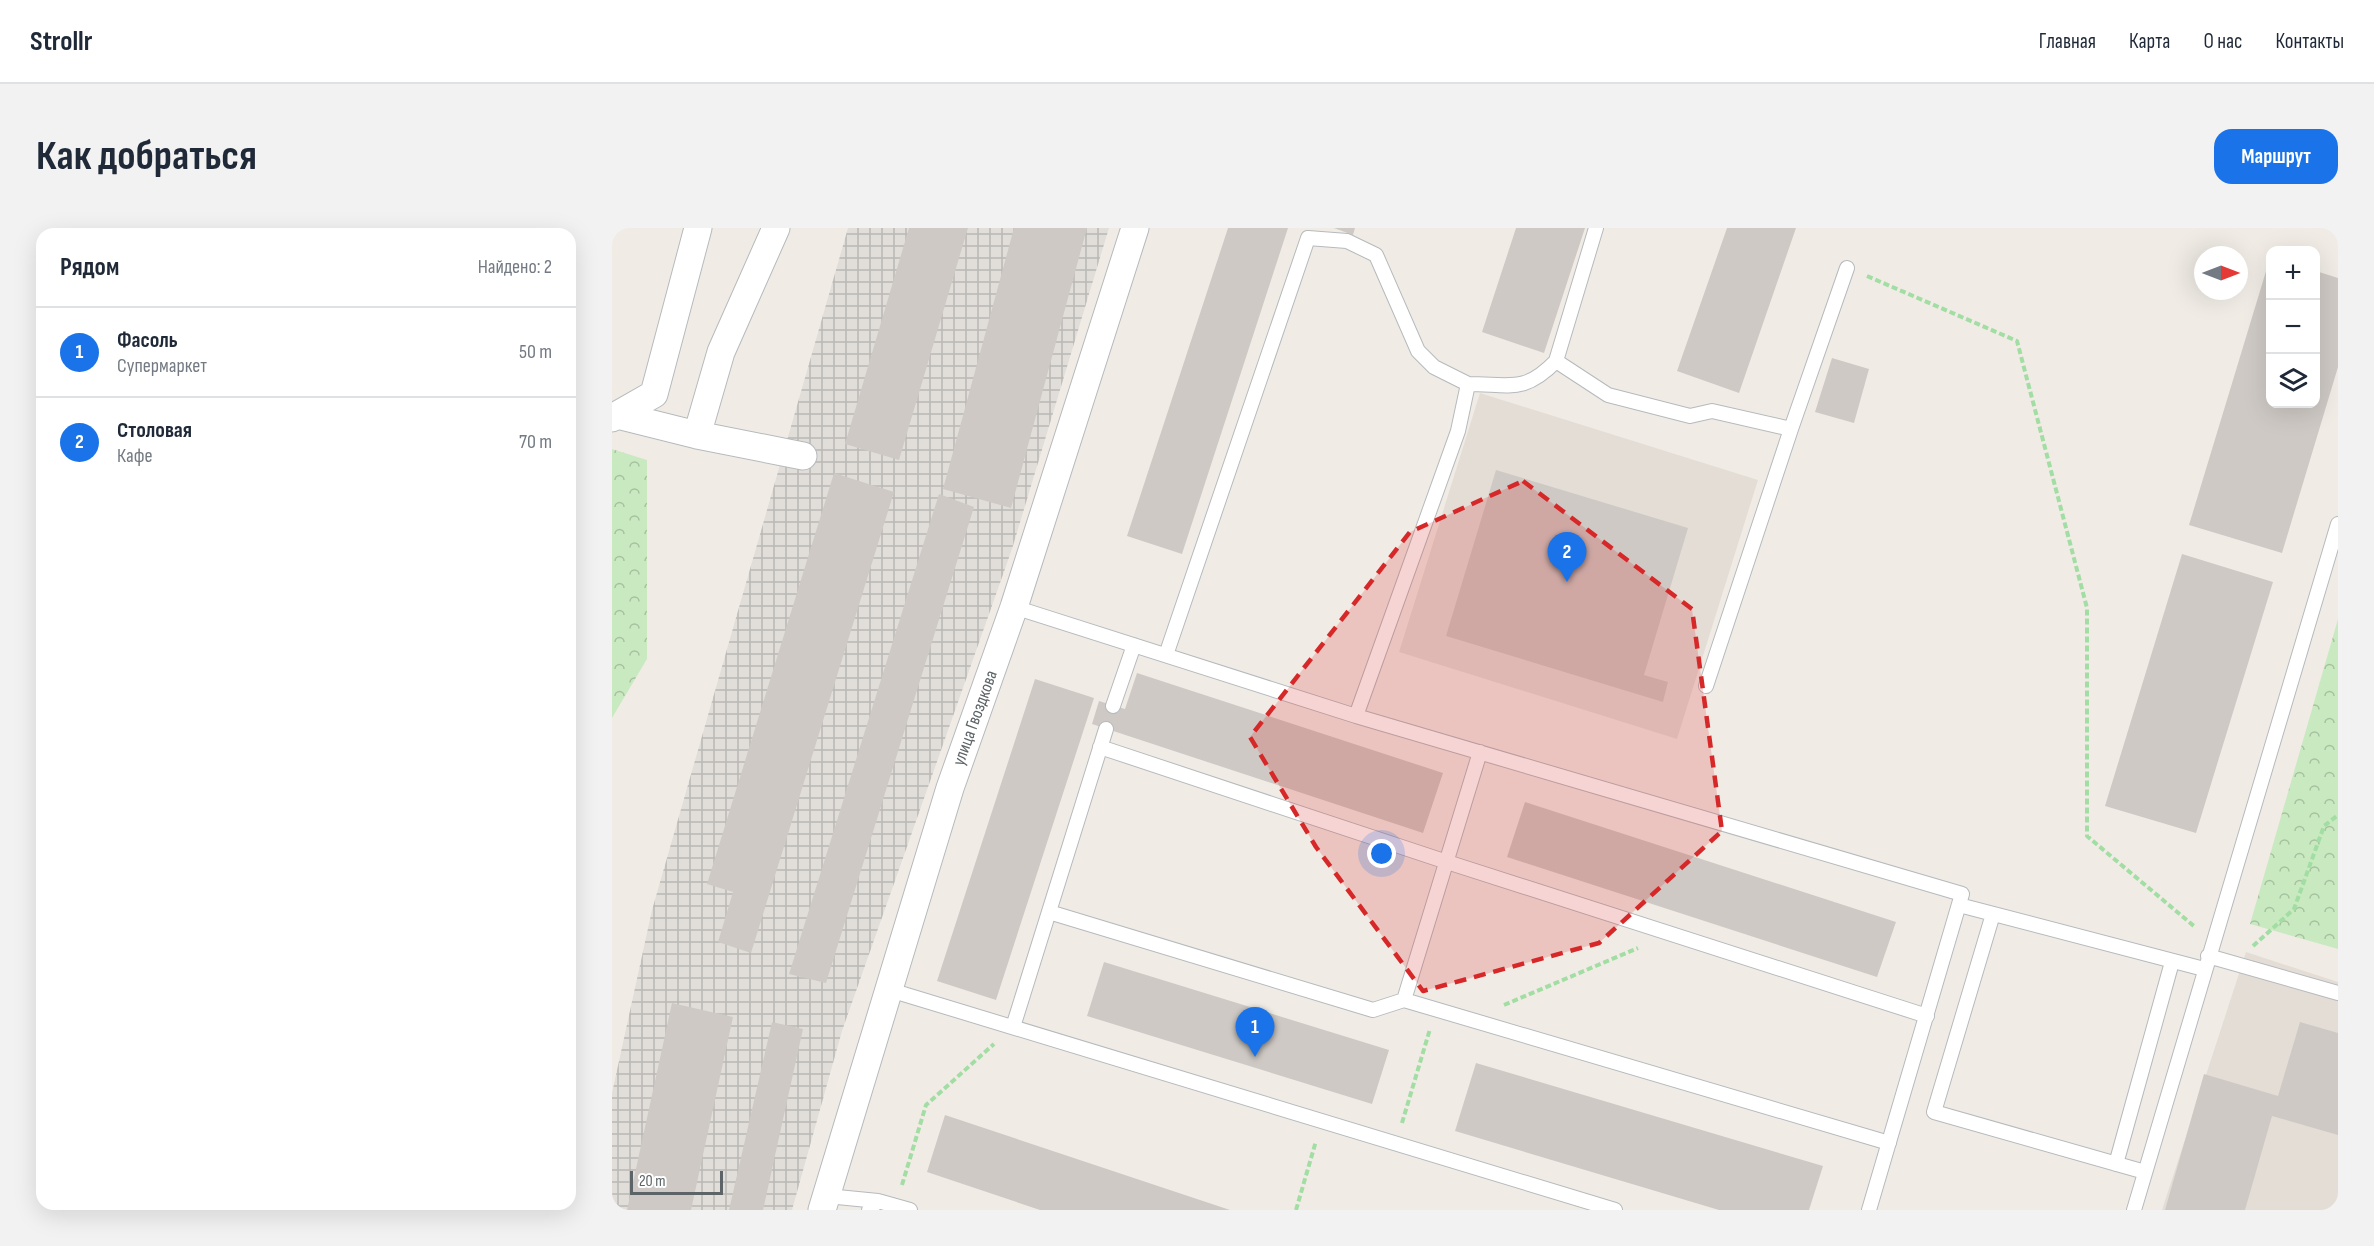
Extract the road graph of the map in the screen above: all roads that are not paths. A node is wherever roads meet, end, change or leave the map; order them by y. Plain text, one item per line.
1 (699, 228) edge
2 (776, 228) edge
3 (1135, 228) edge
4 (1596, 228) edge
5 (1847, 268) road end
6 (1556, 361) junction
7 (1468, 384) junction
8 (614, 416) edge
9 (1791, 429) junction
10 (698, 435) junction
11 (803, 456) dead end
12 (2338, 524) edge
13 (1014, 607) junction
14 (1134, 645) junction
15 (1166, 655) junction
16 (1706, 686) dead end
17 (1113, 706) dead end
18 (1356, 716) junction
19 (1106, 729) dead end
20 (1100, 747) junction
21 (1480, 752) junction
22 (1447, 862) junction
23 (1959, 905) junction
24 (1049, 912) junction
25 (1993, 914) junction
26 (2172, 962) junction
27 (2206, 962) junction
28 (890, 990) junction
29 (2338, 993) edge
30 (1404, 1000) junction
31 (1926, 1016) junction
32 (1013, 1027) junction
33 (1889, 1143) junction
34 (2116, 1164) junction
35 (2145, 1172) junction
36 (825, 1203) edge
37 (873, 1206) edge
38 (903, 1208) edge
39 (1615, 1210) edge
40 (1869, 1210) edge
41 (2134, 1210) edge

1 - 8 street
2 - 10 street
3 - 13 street, улица Гвоздкова
4 - 6 lane
5 - 9 lane
6 - 7 lane
6 - 9 lane
7 - 15 lane
7 - 18 lane
8 - 10 street
9 - 16 lane
10 - 11 street
12 - 27 lane
13 - 14 lane
13 - 28 street, улица Гвоздкова
14 - 15 lane
14 - 17 lane
15 - 18 lane
18 - 21 lane
19 - 20 lane
20 - 22 lane
20 - 24 lane
21 - 22 lane
21 - 23 lane
22 - 30 lane
22 - 31 lane
23 - 25 lane
23 - 31 lane
24 - 30 lane
24 - 32 lane
25 - 26 lane
25 - 34 lane
26 - 27 lane
26 - 34 lane
27 - 29 lane
27 - 35 lane
28 - 32 lane
28 - 36 street, улица Гвоздкова
30 - 33 lane
31 - 33 lane
32 - 39 lane
33 - 40 lane
34 - 35 lane
35 - 41 lane
36 - 37 lane
37 - 38 lane

